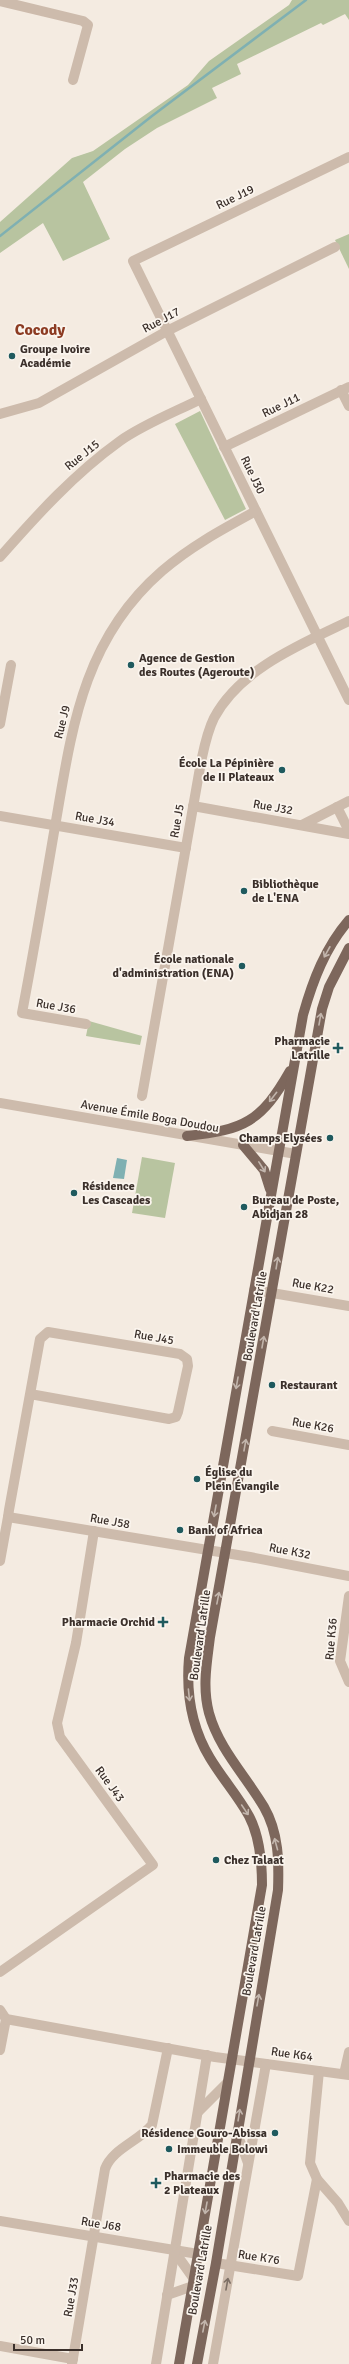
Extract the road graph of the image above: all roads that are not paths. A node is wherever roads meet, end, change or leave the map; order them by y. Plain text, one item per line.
1 (0, 1) edge
2 (73, 80) dead end
3 (349, 156) edge
4 (335, 247) dead end
5 (133, 261) joint
6 (167, 331) junction
7 (345, 389) edge
8 (201, 399) junction
9 (349, 406) edge
10 (0, 414) edge
11 (224, 447) junction
12 (256, 511) junction
13 (0, 557) edge
14 (349, 621) edge
15 (318, 636) junction
16 (11, 665) dead end
17 (349, 700) edge
18 (0, 724) edge
19 (349, 801) edge
20 (193, 806) junction
21 (337, 807) junction
22 (0, 816) edge
23 (55, 825) junction
24 (302, 825) junction
25 (349, 831) edge
26 (349, 834) edge
27 (186, 848) junction
28 (349, 920) edge
29 (349, 948) edge
30 (22, 1014) joint
31 (86, 1024) dead end
32 (294, 1064) junction
33 (142, 1096) dead end
34 (0, 1103) edge
35 (187, 1136) junction
36 (243, 1146) junction
37 (278, 1151) junction
38 (296, 1154) junction
39 (270, 1193) junction
40 (254, 1290) junction
41 (272, 1293) junction
42 (349, 1306) edge
43 (30, 1394) junction
44 (272, 1431) dead end
45 (349, 1445) edge
46 (8, 1517) junction
47 (94, 1531) junction
48 (208, 1550) junction
49 (226, 1553) junction
50 (0, 1561) edge
51 (349, 1576) edge
52 (349, 1596) edge
53 (349, 1682) edge
54 (0, 1972) edge
55 (0, 2010) edge
56 (6, 2020) junction
57 (168, 2048) junction
58 (0, 2050) edge
59 (349, 2052) edge
60 (207, 2055) junction
61 (231, 2058) junction
62 (248, 2061) junction
63 (266, 2064) junction
64 (319, 2071) junction
65 (347, 2075) edge
66 (227, 2083) junction
67 (198, 2112) junction
68 (236, 2132) junction
69 (248, 2165) junction
70 (317, 2179) junction
71 (2, 2219) edge
72 (349, 2221) edge
73 (95, 2235) junction
74 (174, 2251) junction
75 (198, 2254) junction
76 (216, 2263) junction
77 (231, 2266) junction
78 (193, 2282) junction
79 (167, 2295) junction
80 (0, 2346) edge
81 (73, 2361) edge
82 (156, 2364) edge
83 (178, 2364) edge
84 (197, 2364) edge
85 (213, 2364) edge

1 - 2 street
3 - 5 street, Rue J19
4 - 6 street, Rue J17
5 - 6 street, Rue J30
6 - 8 street, Rue J30
6 - 10 street, Rue J17
7 - 9 street
7 - 11 street, Rue J11
8 - 11 street, Rue J30
8 - 13 street, Rue J15
11 - 12 street, Rue J30
12 - 15 street, Rue J30
12 - 23 street, Rue J9
14 - 15 street, Rue J5
15 - 17 street, Rue J30
15 - 20 street, Rue J5
16 - 18 street
19 - 21 street
20 - 24 street, Rue J32
20 - 27 street, Rue J5
21 - 24 street
21 - 25 street
22 - 23 street, Rue J34
23 - 27 street, Rue J34
23 - 30 street, Rue J9
24 - 26 street, Rue J32
27 - 33 street, Rue J5
28 -> 32 main road
38 -> 29 main road, Boulevard Latrille
30 - 31 street, Rue J36
32 -> 35 main road
32 - 37 main road
34 - 35 street, Avenue Émile Boga Doudou
35 - 36 street, Avenue Émile Boga Doudou
36 - 37 street, Avenue Émile Boga Doudou
36 -> 39 main road
37 - 38 street, Avenue Émile Boga Doudou
37 - 39 main road, Boulevard Latrille
41 -> 38 main road, Boulevard Latrille
39 - 40 main road, Boulevard Latrille
40 - 41 street, Rue K22
40 -> 48 main road, Boulevard Latrille
41 - 42 street, Rue K22
49 -> 41 main road, Boulevard Latrille
43 - 43 street, Rue J45
43 - 46 street, Rue J45
44 - 45 street, Rue K26
46 - 47 street, Rue J58
46 - 50 street, Rue J45
47 - 48 street, Rue J58
47 - 54 street, Rue J43
48 - 49 street, Rue J58
48 -> 61 main road, Boulevard Latrille
49 - 51 street, Rue K32
62 -> 49 main road, Boulevard Latrille
52 - 53 street, Rue K36
55 - 56 street
56 - 57 street, Rue K64
56 - 58 street
57 - 60 street, Rue K64
57 - 73 street, Rue J33
59 - 65 street
60 - 61 street, Rue K64
60 - 67 street
61 - 62 street, Rue K64
61 - 66 main road, Boulevard Latrille
62 - 63 street, Rue K64
68 -> 62 main road, Boulevard Latrille
63 - 64 street, Rue K64
63 - 69 street
64 - 65 street, Rue K64
64 - 70 street
66 - 67 street
66 -> 75 main road, Boulevard Latrille
67 - 74 street
68 - 69 street
68 - 76 main road, Boulevard Latrille
69 - 77 street
70 - 72 street
70 - 77 street, Rue K76
71 - 73 street, Rue J68
73 - 74 street, Rue J68
73 - 81 street, Rue J33
74 - 75 street, Rue J68
74 - 78 street
74 - 79 street
75 - 78 main road, Boulevard Latrille
76 - 77 street, Rue K76
84 -> 76 main road, Boulevard Latrille
85 -> 77 street
78 - 79 street
78 - 83 main road, Boulevard Latrille
79 - 82 street
80 - 81 street

